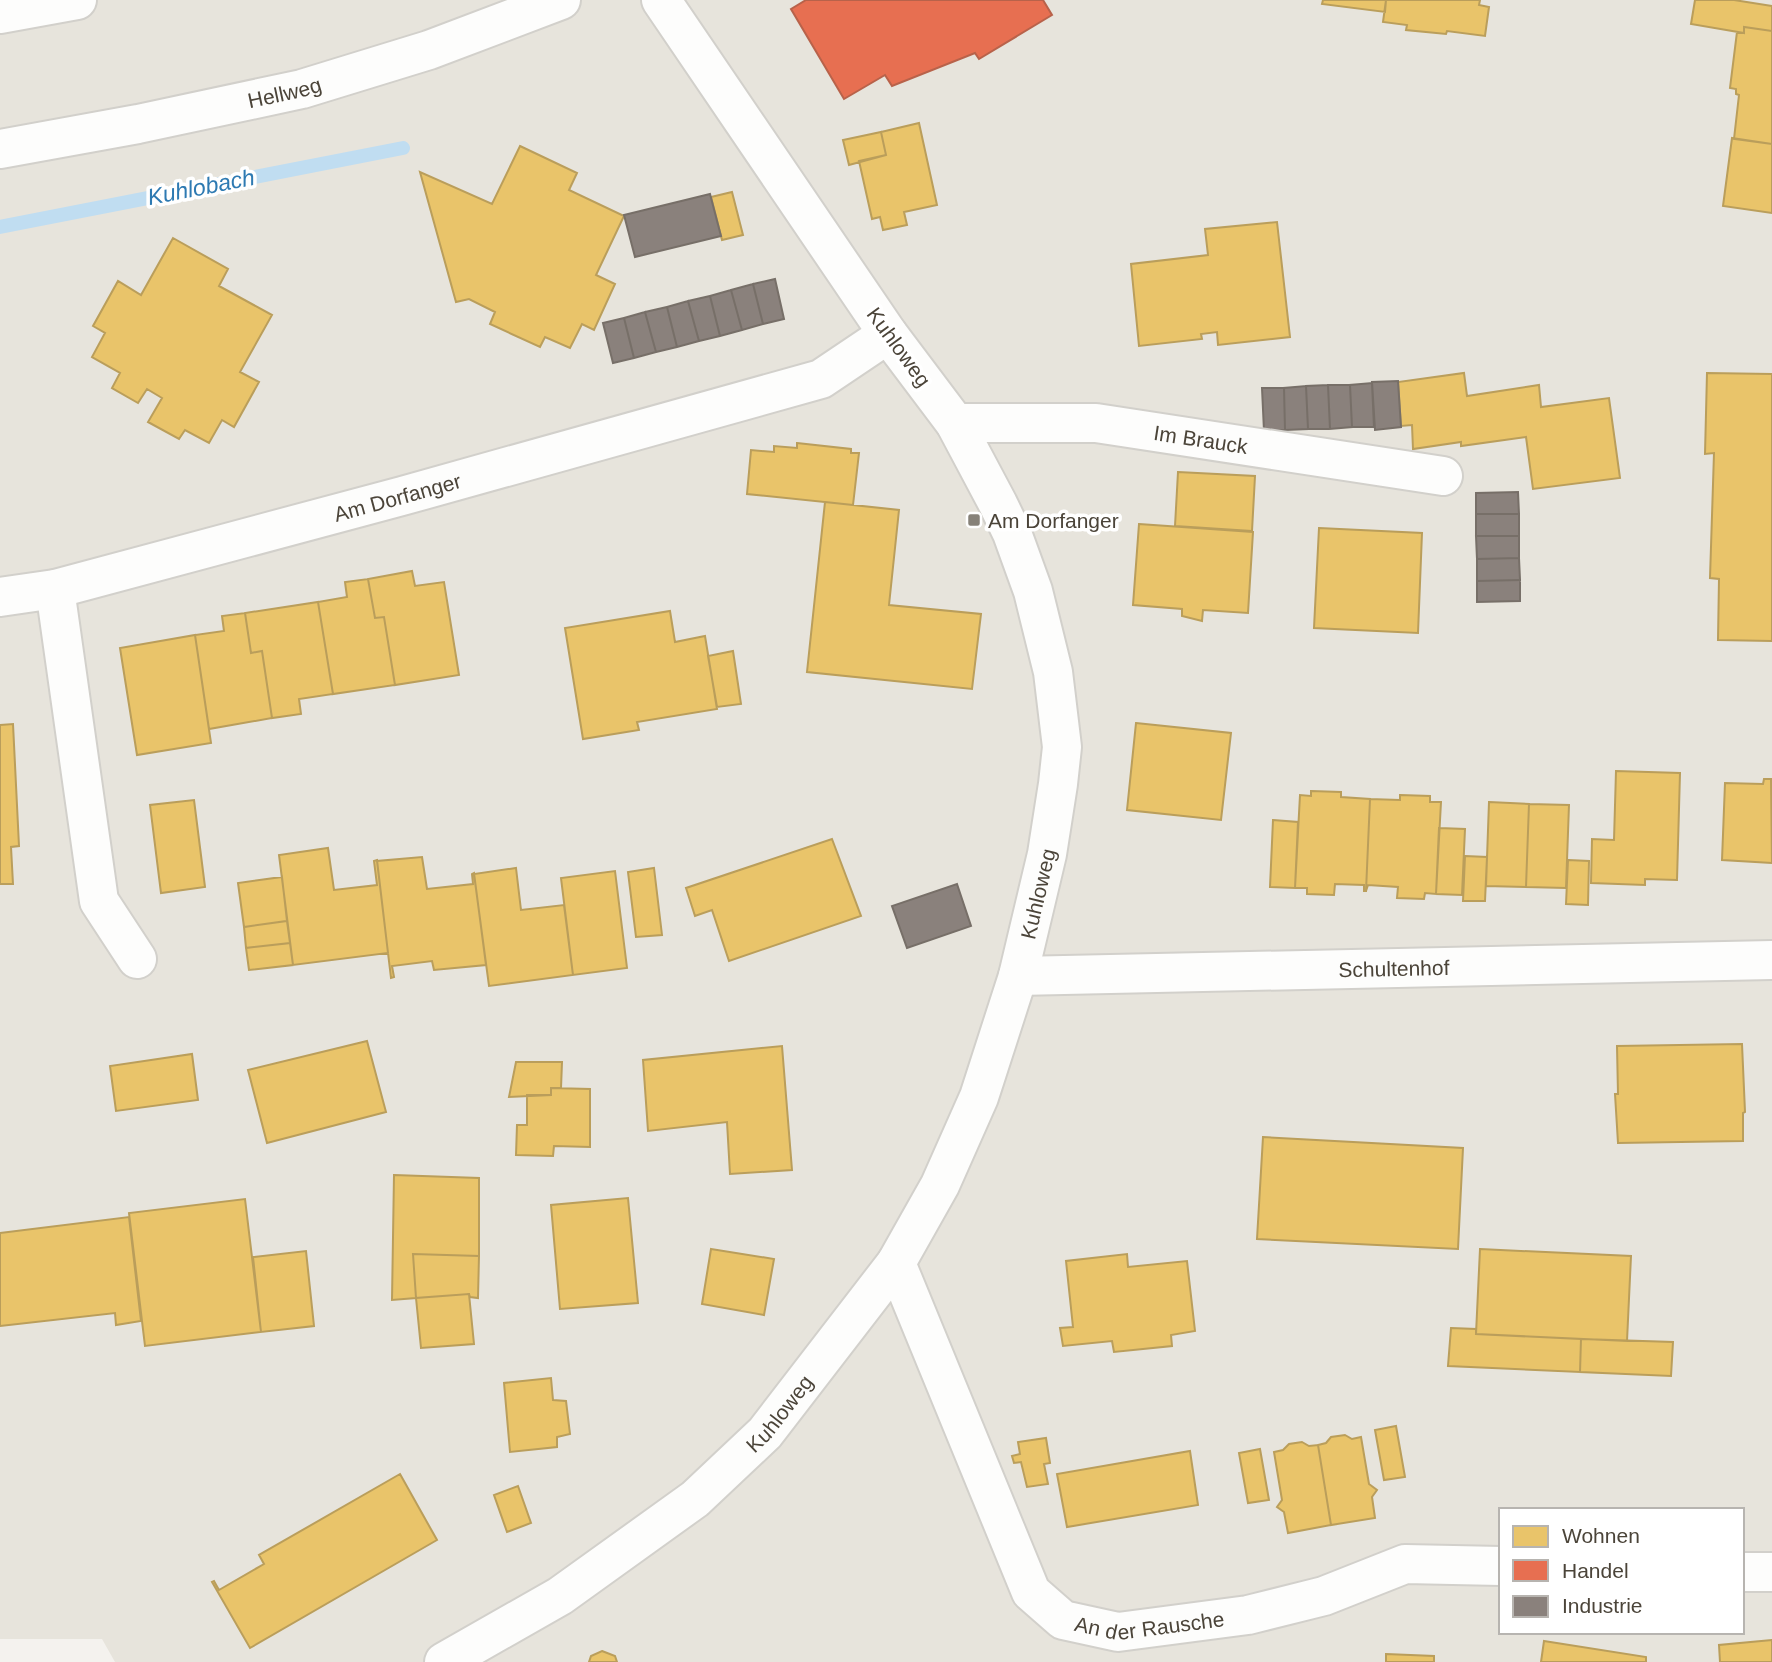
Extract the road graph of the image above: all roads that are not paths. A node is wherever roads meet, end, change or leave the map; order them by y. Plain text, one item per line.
1 (77, 0) edge
2 (561, 0) edge
3 (661, 0) edge
4 (0, 15) edge
5 (0, 149) edge
6 (888, 334) junction
7 (955, 423) junction
8 (1443, 476) dead end
9 (55, 589) junction
10 (0, 597) edge
11 (136, 959) dead end
12 (1772, 960) edge
13 (1018, 976) junction
14 (896, 1263) junction
15 (1499, 1566) edge
16 (1744, 1572) edge
17 (1772, 1572) edge
18 (486, 1652) edge
19 (444, 1662) edge

1 - 4 street
2 - 5 street, Hellweg
3 - 6 street, Kuhloweg
6 - 7 street, Kuhloweg
6 - 9 street, Am Dorfanger
7 - 8 street, Im Brauck
7 - 13 street, Kuhloweg
9 - 10 street, Am Dorfanger
9 - 11 street
12 - 13 street, Schultenhof
13 - 14 street, Kuhloweg
14 - 15 street, An der Rausche
14 - 18 street, Kuhloweg
16 - 17 street
18 - 19 street, Kuhloweg

